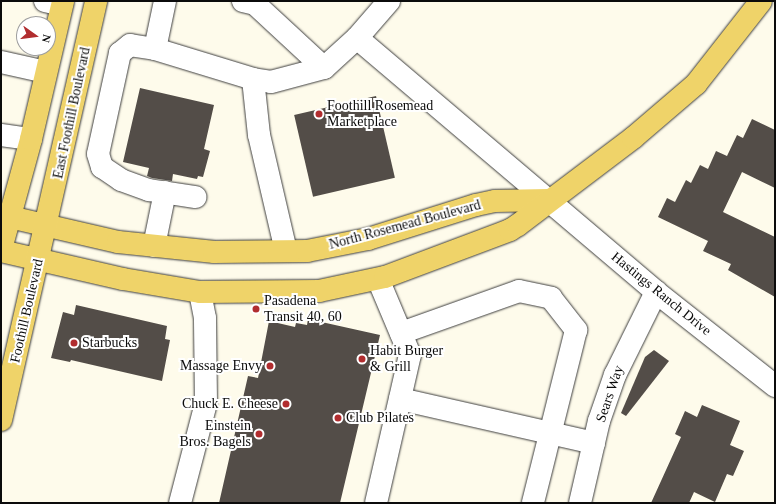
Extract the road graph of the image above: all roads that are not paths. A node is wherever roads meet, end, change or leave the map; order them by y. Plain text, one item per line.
1 (96, 1) edge
2 (165, 1) edge
3 (243, 1) edge
4 (389, 1) edge
5 (761, 1) edge
6 (56, 2) edge
7 (358, 38) junction
8 (154, 49) junction
9 (1, 62) edge
10 (324, 68) junction
11 (46, 72) junction
12 (253, 79) junction
13 (1, 135) edge
14 (31, 139) junction
15 (165, 192) junction
16 (195, 197) dead end
17 (549, 200) junction
18 (5, 216) edge
19 (47, 226) junction
20 (154, 246) junction
21 (1, 250) edge
22 (286, 252) junction
23 (38, 260) junction
24 (378, 279) junction
25 (200, 292) junction
26 (656, 292) junction
27 (401, 333) junction
28 (775, 386) edge
29 (400, 399) junction
30 (1, 420) edge
31 (550, 433) junction
32 (594, 443) junction
33 (180, 503) edge
34 (376, 503) edge
35 (533, 503) edge
36 (580, 503) edge

1 - 19 main road, East Foothill Boulevard
2 - 8 street
3 - 10 street
4 - 7 street
5 - 17 main road
6 - 11 main road
7 - 10 street
7 - 17 street, Hastings Ranch Drive
8 - 12 street
8 - 15 street
9 - 11 street
10 - 12 street
11 - 14 main road
12 - 22 street
13 - 14 street
14 - 18 main road
15 - 16 street
15 - 20 street
17 - 22 main road, North Rosemead Boulevard
17 - 24 main road
17 - 26 street, Hastings Ranch Drive
18 - 19 main road, North Rosemead Boulevard
18 - 21 main road
19 - 20 main road, North Rosemead Boulevard
19 - 23 main road, Foothill Boulevard
20 - 22 main road, North Rosemead Boulevard
21 - 23 main road
23 - 25 main road
23 - 30 main road, Foothill Boulevard
24 - 25 main road
24 - 27 street
25 - 33 street
26 - 28 street, Hastings Ranch Drive
26 - 32 street, Sears Way
27 - 29 street
27 - 31 street
29 - 31 street
29 - 34 street
31 - 32 street
31 - 35 street
32 - 36 street, Sears Way

